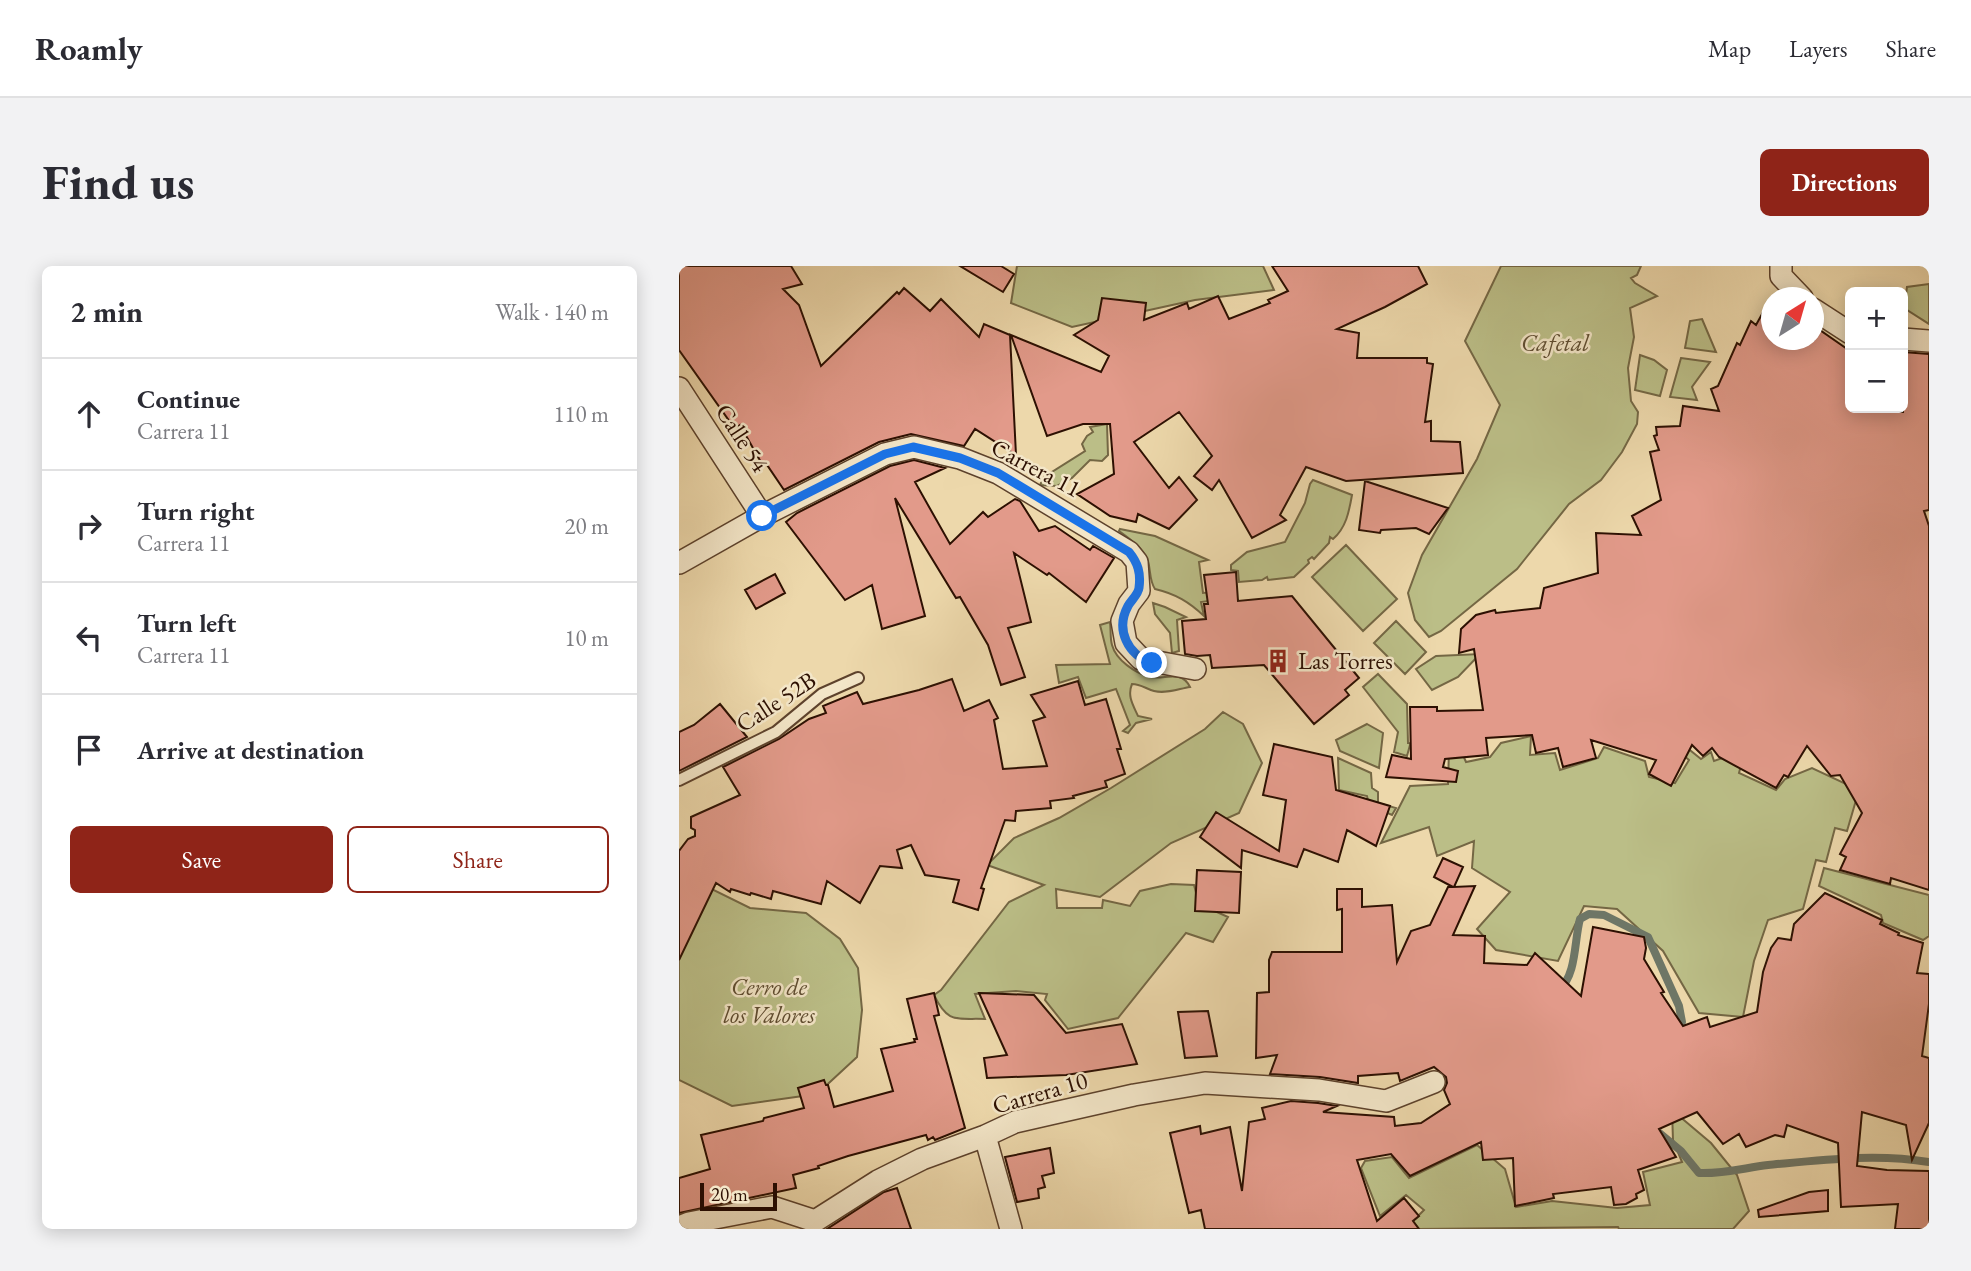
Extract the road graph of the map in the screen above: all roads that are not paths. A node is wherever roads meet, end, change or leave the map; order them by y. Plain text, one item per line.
1 (1780, 266) edge
2 (1792, 287) edge
3 (1824, 316) edge
4 (1845, 330) edge
5 (1908, 339) edge
6 (1929, 341) edge
7 (679, 388) edge
8 (762, 516) junction
9 (679, 563) edge
10 (1195, 669) dead end
11 (859, 678) dead end
12 (679, 780) edge
13 (1434, 1083) dead end
14 (985, 1136) junction
15 (815, 1225) edge
16 (679, 1227) edge
17 (1011, 1229) edge

1 - 2 street
3 - 4 street
5 - 6 street
7 - 8 street, Calle 54
8 - 9 street, Carrera 11
8 - 10 street, Carrera 11
11 - 12 lane, Calle 52B
13 - 14 street, Carrera 10
14 - 15 street, Carrera 10
14 - 17 street
15 - 16 street, Carrera 10

